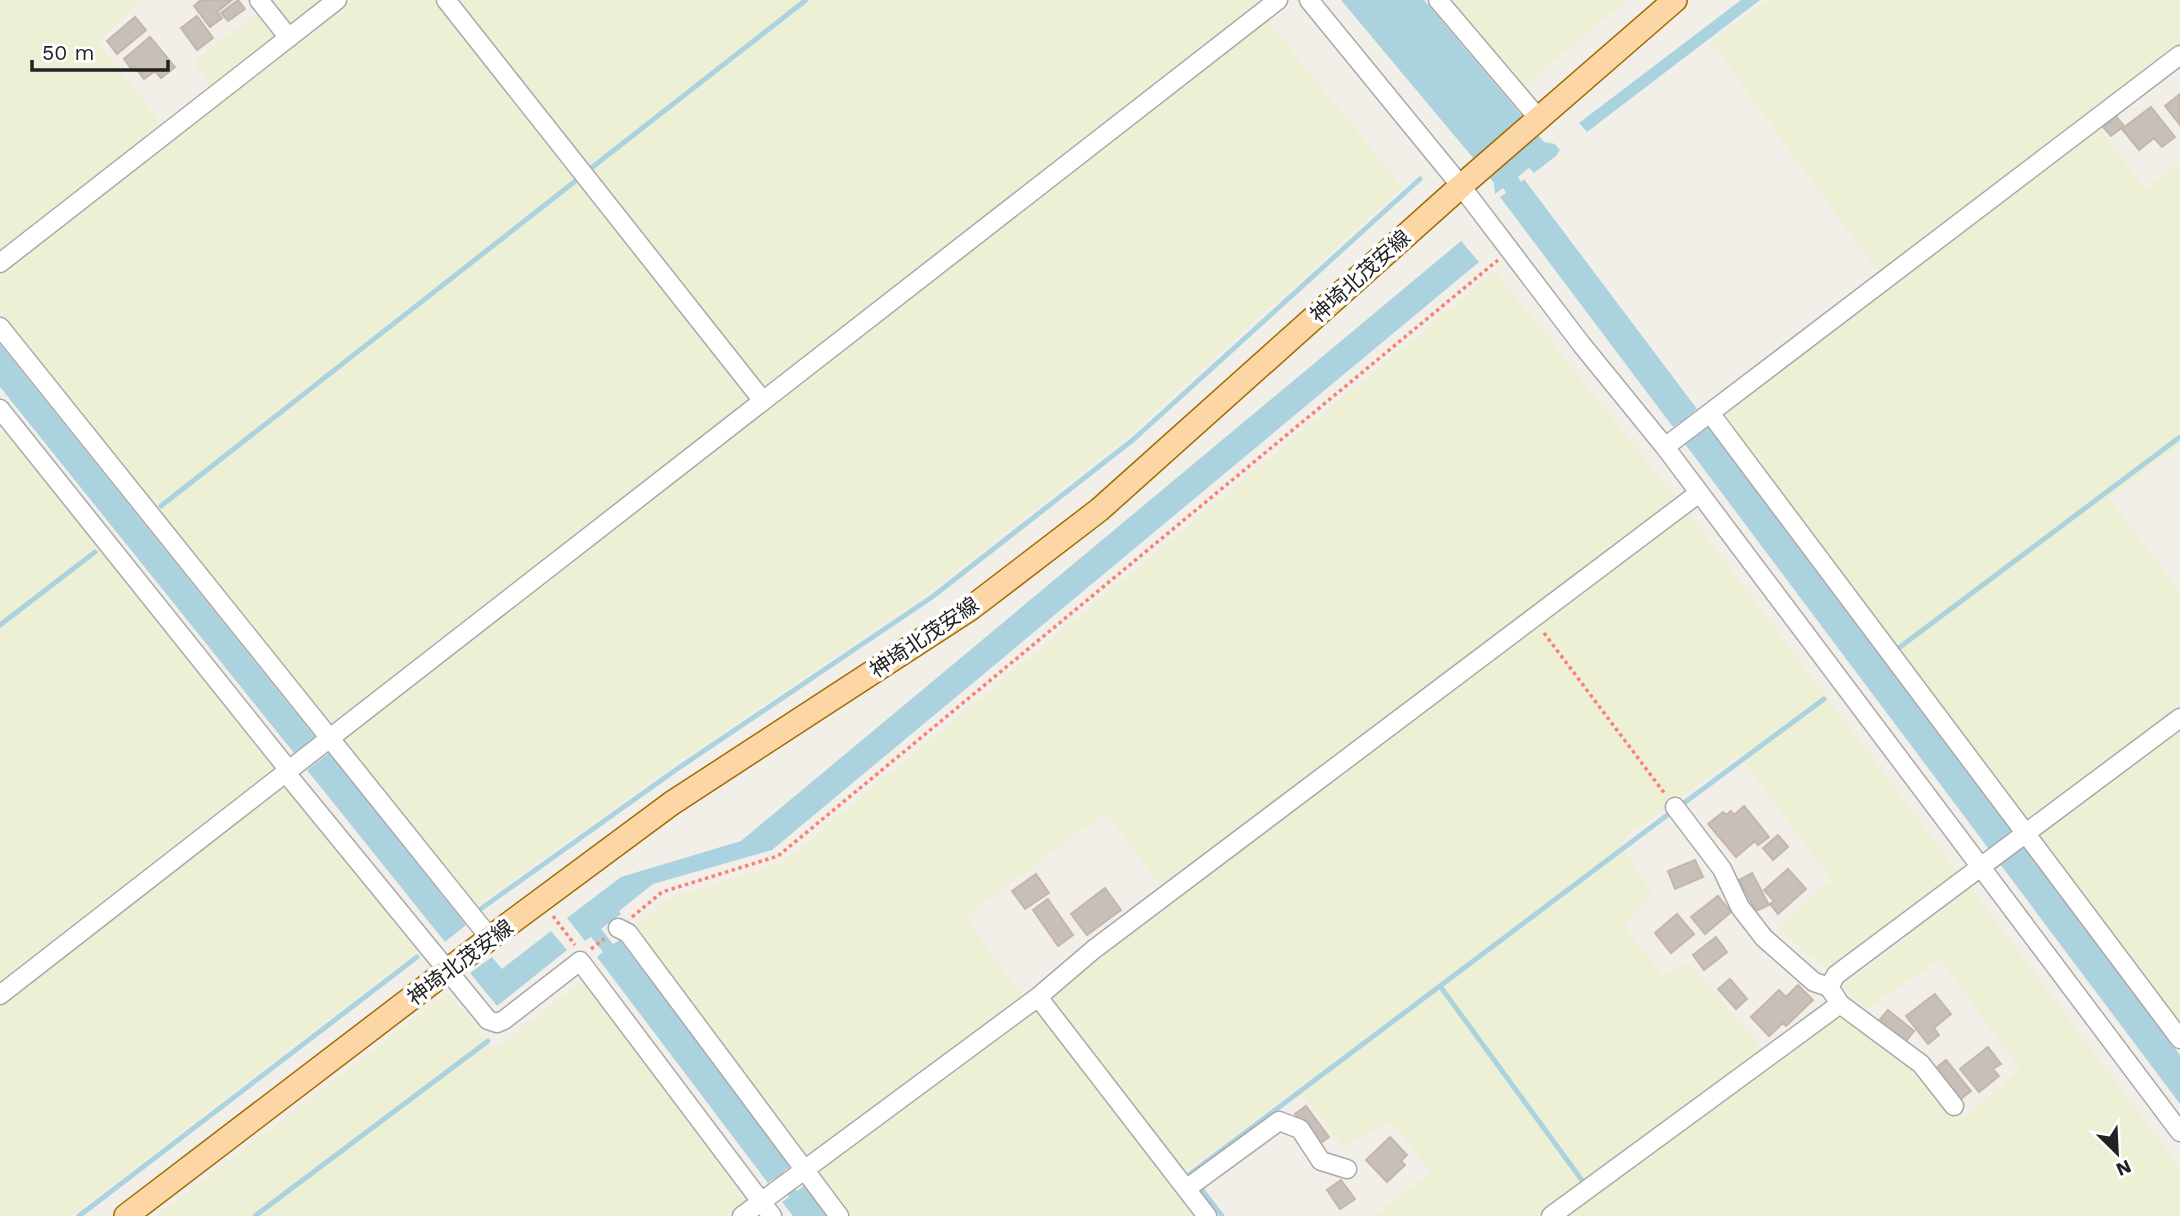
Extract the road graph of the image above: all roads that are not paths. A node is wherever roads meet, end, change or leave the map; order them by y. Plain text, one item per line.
1 (259, 0) edge
2 (337, 0) edge
3 (446, 0) edge
4 (1278, 0) edge
5 (1309, 0) edge
6 (1438, 0) edge
7 (1675, 0) edge
8 (289, 38) junction
9 (2180, 55) edge
10 (1539, 118) junction
11 (1468, 180) junction
12 (0, 263) edge
13 (0, 327) edge
14 (763, 401) junction
15 (0, 409) edge
16 (1697, 422) junction
17 (1665, 447) junction
18 (1699, 493) junction
19 (2180, 718) edge
20 (330, 737) junction
21 (286, 773) junction
22 (1675, 807) road end
23 (2024, 836) junction
24 (1986, 864) junction
25 (614, 932) road end
26 (490, 938) junction
27 (447, 972) junction
28 (1829, 987) junction
29 (0, 995) edge
30 (1038, 997) junction
31 (1840, 1004) junction
32 (2180, 1039) edge
33 (1954, 1106) dead end
34 (2180, 1132) edge
35 (1347, 1169) dead end
36 (792, 1179) junction
37 (1186, 1189) junction
38 (766, 1209) edge
39 (127, 1216) edge
40 (742, 1216) edge
41 (839, 1216) edge
42 (1207, 1216) edge
43 (1551, 1216) edge

1 - 8 street
2 - 8 street
3 - 14 street
4 - 14 street
5 - 11 street
6 - 10 street
7 - 10 main road, 神埼北茂安線
8 - 12 street
9 - 16 street
10 - 11 main road, 神埼北茂安線
11 - 17 street
11 - 26 main road, 神埼北茂安線
13 - 20 street
14 - 20 street
15 - 21 street
16 - 17 street
16 - 23 street
17 - 18 street
18 - 24 street
18 - 30 street
19 - 23 street
20 - 21 street
20 - 26 street
21 - 27 street
21 - 29 street
22 - 28 street
23 - 24 street
23 - 32 street
24 - 28 street
24 - 34 street
25 - 36 street
26 - 27 main road, 神埼北茂安線
27 - 38 street
27 - 39 main road, 神埼北茂安線
28 - 31 street
30 - 36 street
30 - 37 street
31 - 33 street
31 - 43 street
35 - 37 street
36 - 38 street
36 - 41 street
37 - 42 street
38 - 40 street

